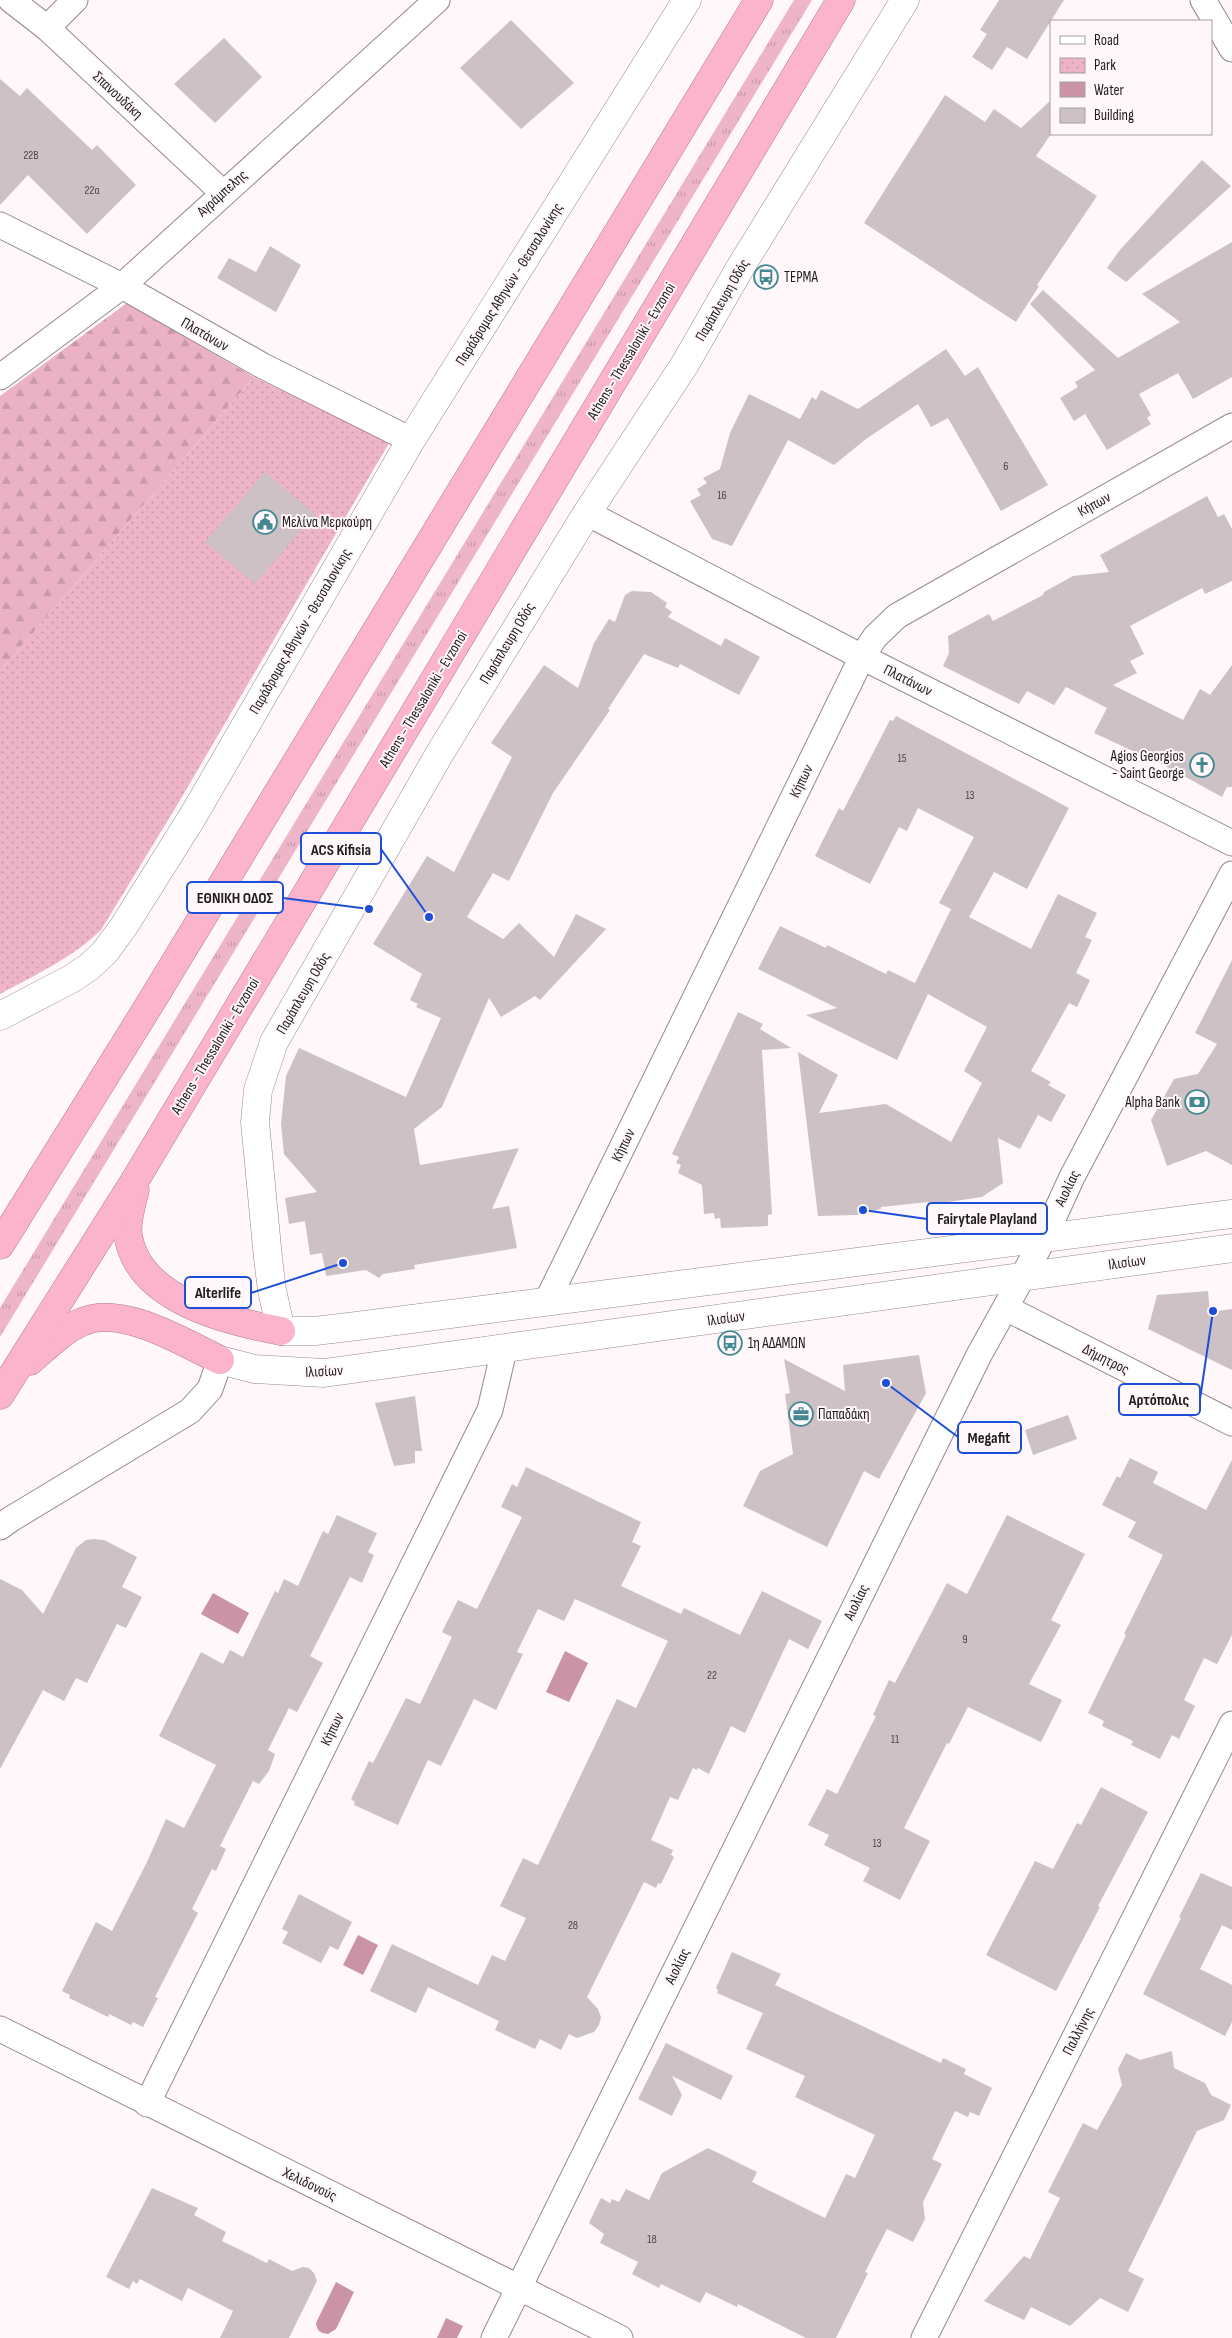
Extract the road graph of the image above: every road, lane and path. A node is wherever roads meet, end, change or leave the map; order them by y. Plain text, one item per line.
1 (11, 0) edge
2 (75, 0) edge
3 (437, 0) edge
4 (687, 0) edge
5 (760, 0) edge
6 (841, 0) edge
7 (905, 0) edge
8 (1203, 0) edge
9 (47, 28) junction
10 (1232, 50) edge
11 (222, 193) junction
12 (0, 225) edge
13 (122, 286) junction
14 (0, 377) edge
15 (1232, 426) edge
16 (412, 440) junction
17 (586, 513) junction
18 (862, 657) junction
19 (1232, 843) edge
20 (1232, 874) edge
21 (0, 1016) edge
22 (137, 1177) junction
23 (1232, 1214) edge
24 (1044, 1238) junction
25 (0, 1245) edge
26 (1232, 1248) edge
27 (1023, 1276) junction
28 (547, 1301) junction
29 (1006, 1308) junction
30 (281, 1331) junction
31 (504, 1350) junction
32 (220, 1360) junction
33 (5, 1387) edge
34 (1232, 1423) edge
35 (0, 1527) edge
36 (1232, 1724) edge
37 (0, 2029) edge
38 (147, 2104) junction
39 (519, 2288) junction
40 (494, 2338) edge
41 (620, 2338) edge
42 (924, 2338) edge

1 - 9 street, Σπανουδάκη
2 - 9 street
3 - 11 street, Αγράμπελης
4 - 16 main road, Παράδρομος Αθηνών - Θεσσαλονίκης
5 - 25 highway
6 - 22 highway, Athens - Thessaloniki - Evzonoi
7 - 17 main road, Παράπλευρη Οδός
8 - 10 street
9 - 11 street, Σπανουδάκη
11 - 13 street, Αγράμπελης
12 - 13 street, Πλατάνων
13 - 14 street, Αγράμπελης
13 - 16 street, Πλατάνων
15 - 18 street, Κήπων
16 - 21 main road, Παράδρομος Αθηνών - Θεσσαλονίκης
17 - 18 street, Πλατάνων
17 - 30 main road, Παράπλευρη Οδός
18 - 19 street, Πλατάνων
18 - 28 street, Κήπων
20 - 24 street, Αιολίας
22 - 30 highway
22 - 33 highway, Athens - Thessaloniki - Evzonoi
23 - 24 main road
24 - 27 street, Αιολίας
24 - 28 main road
26 - 27 main road, Ιλισίων
27 - 29 street, Αιολίας
27 - 31 main road, Ιλισίων
28 - 30 main road
29 - 34 street, Δήμητρος
29 - 39 street, Αιολίας
31 - 32 main road, Ιλισίων
31 - 38 street, Κήπων
32 - 33 highway
32 - 35 street
36 - 42 street, Παλλήνης
37 - 38 street, Χελιδονούς
38 - 39 street, Χελιδονούς
39 - 40 street, Αιολίας
39 - 41 street, Χελιδονούς

